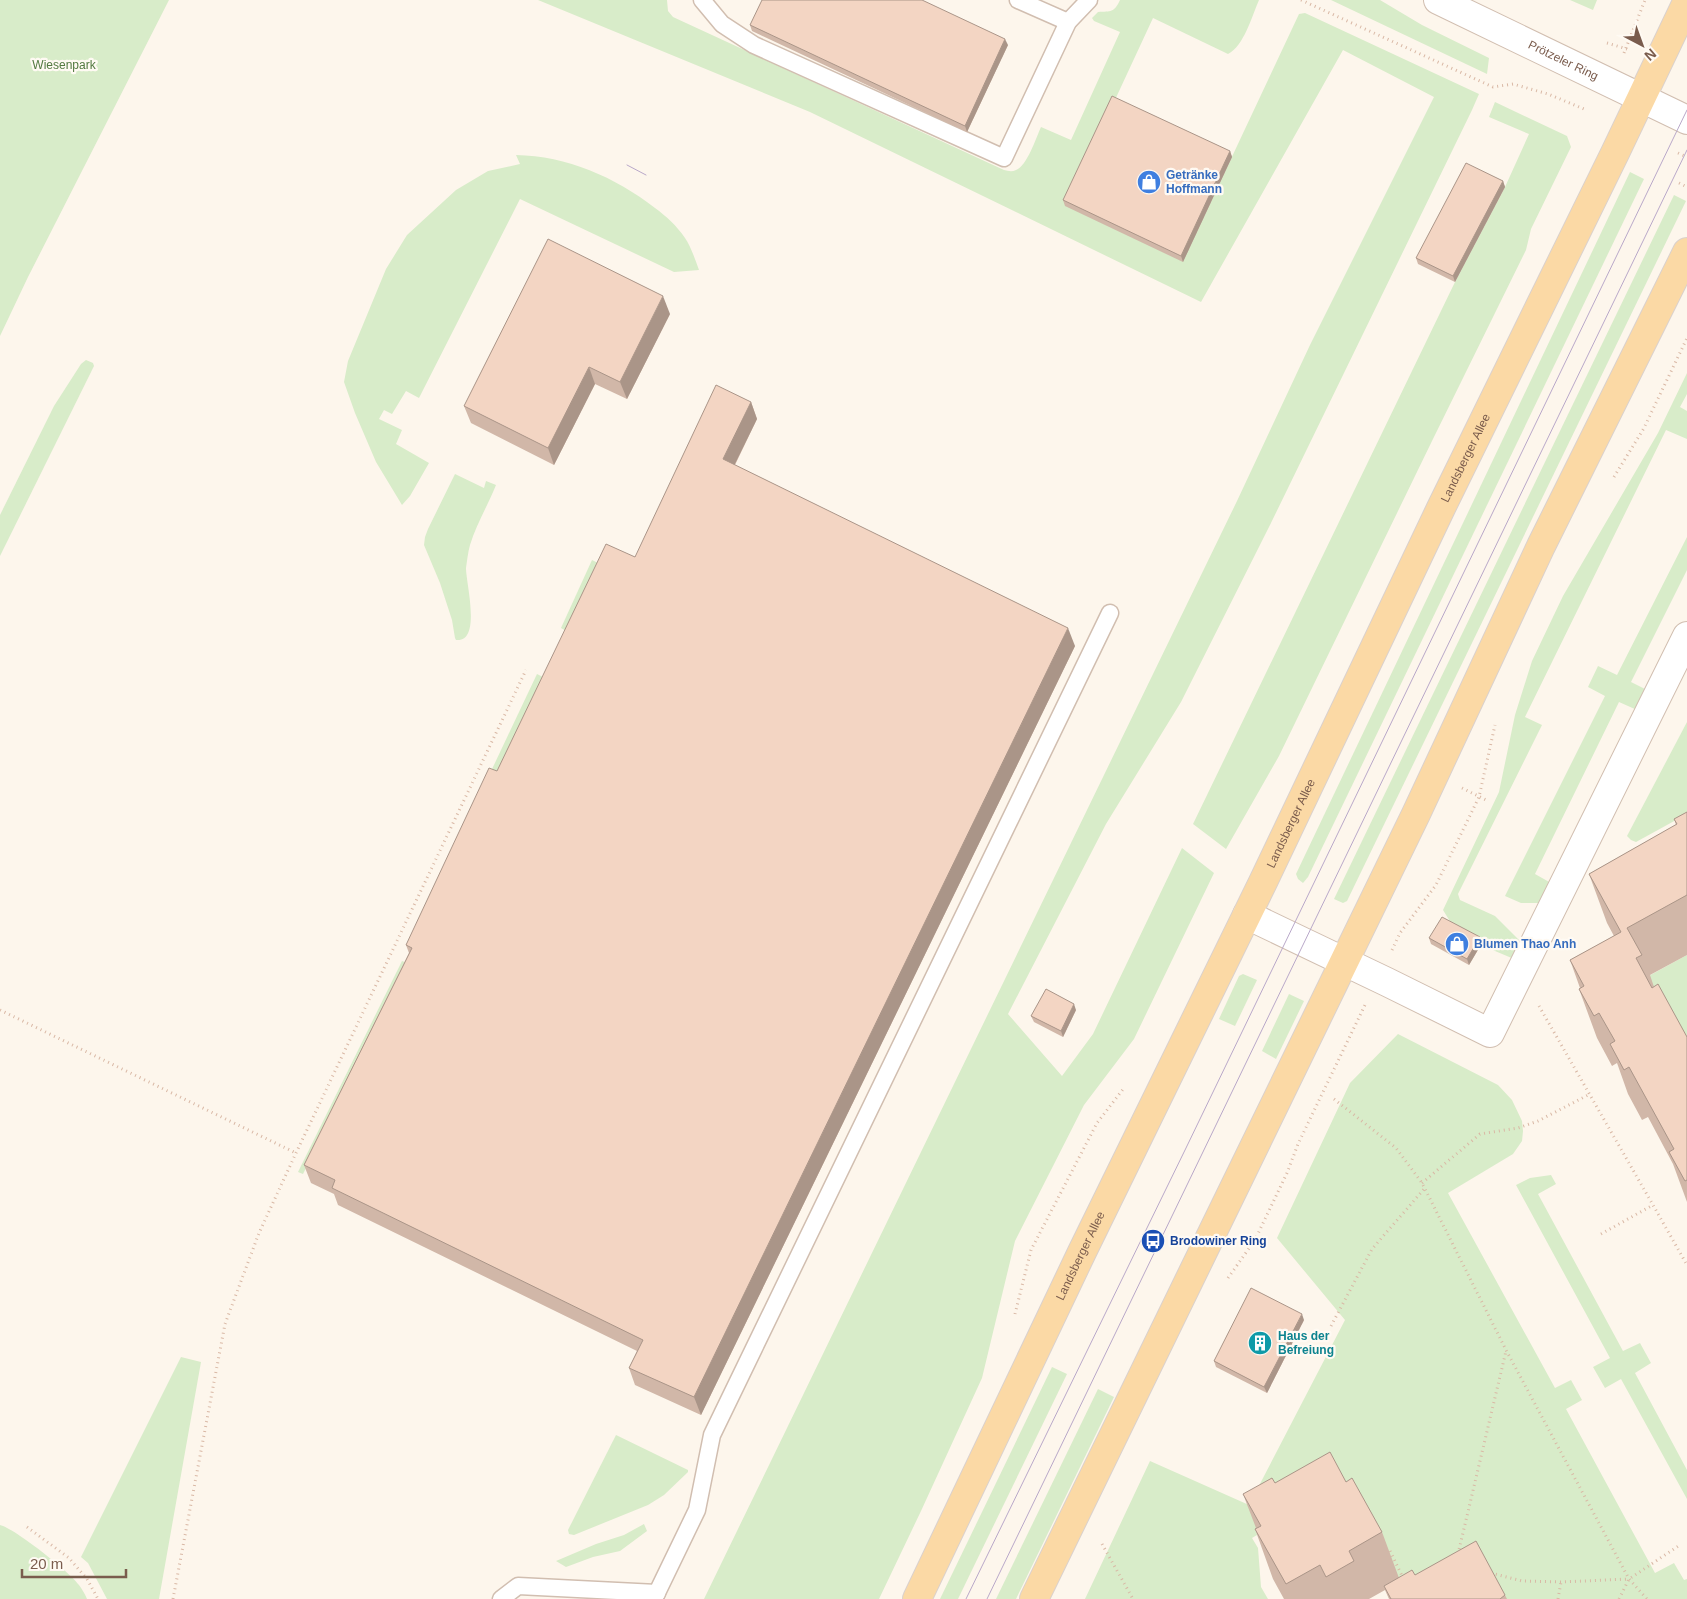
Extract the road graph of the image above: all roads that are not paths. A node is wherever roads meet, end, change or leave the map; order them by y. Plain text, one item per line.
1 (702, 0) edge
2 (1018, 0) edge
3 (1089, 0) edge
4 (1438, 0) edge
5 (1687, 2) edge
6 (1068, 22) junction
7 (1641, 98) junction
8 (1687, 120) edge
9 (1687, 252) edge
10 (1110, 613) dead end
11 (1687, 636) edge
12 (1247, 915) junction
13 (1344, 962) junction
14 (655, 1596) edge
15 (501, 1599) edge
16 (917, 1599) edge
17 (1034, 1599) edge

1 - 6 lane
2 - 6 lane
3 - 6 lane
4 - 7 street, Prötzeler Ring
5 - 7 main road, Landsberger Allee
7 - 8 street, Prötzeler Ring
7 - 12 main road, Landsberger Allee
9 - 13 main road
10 - 14 lane
11 - 13 street
12 - 13 street
12 - 16 main road, Landsberger Allee
13 - 17 main road
14 - 15 lane

